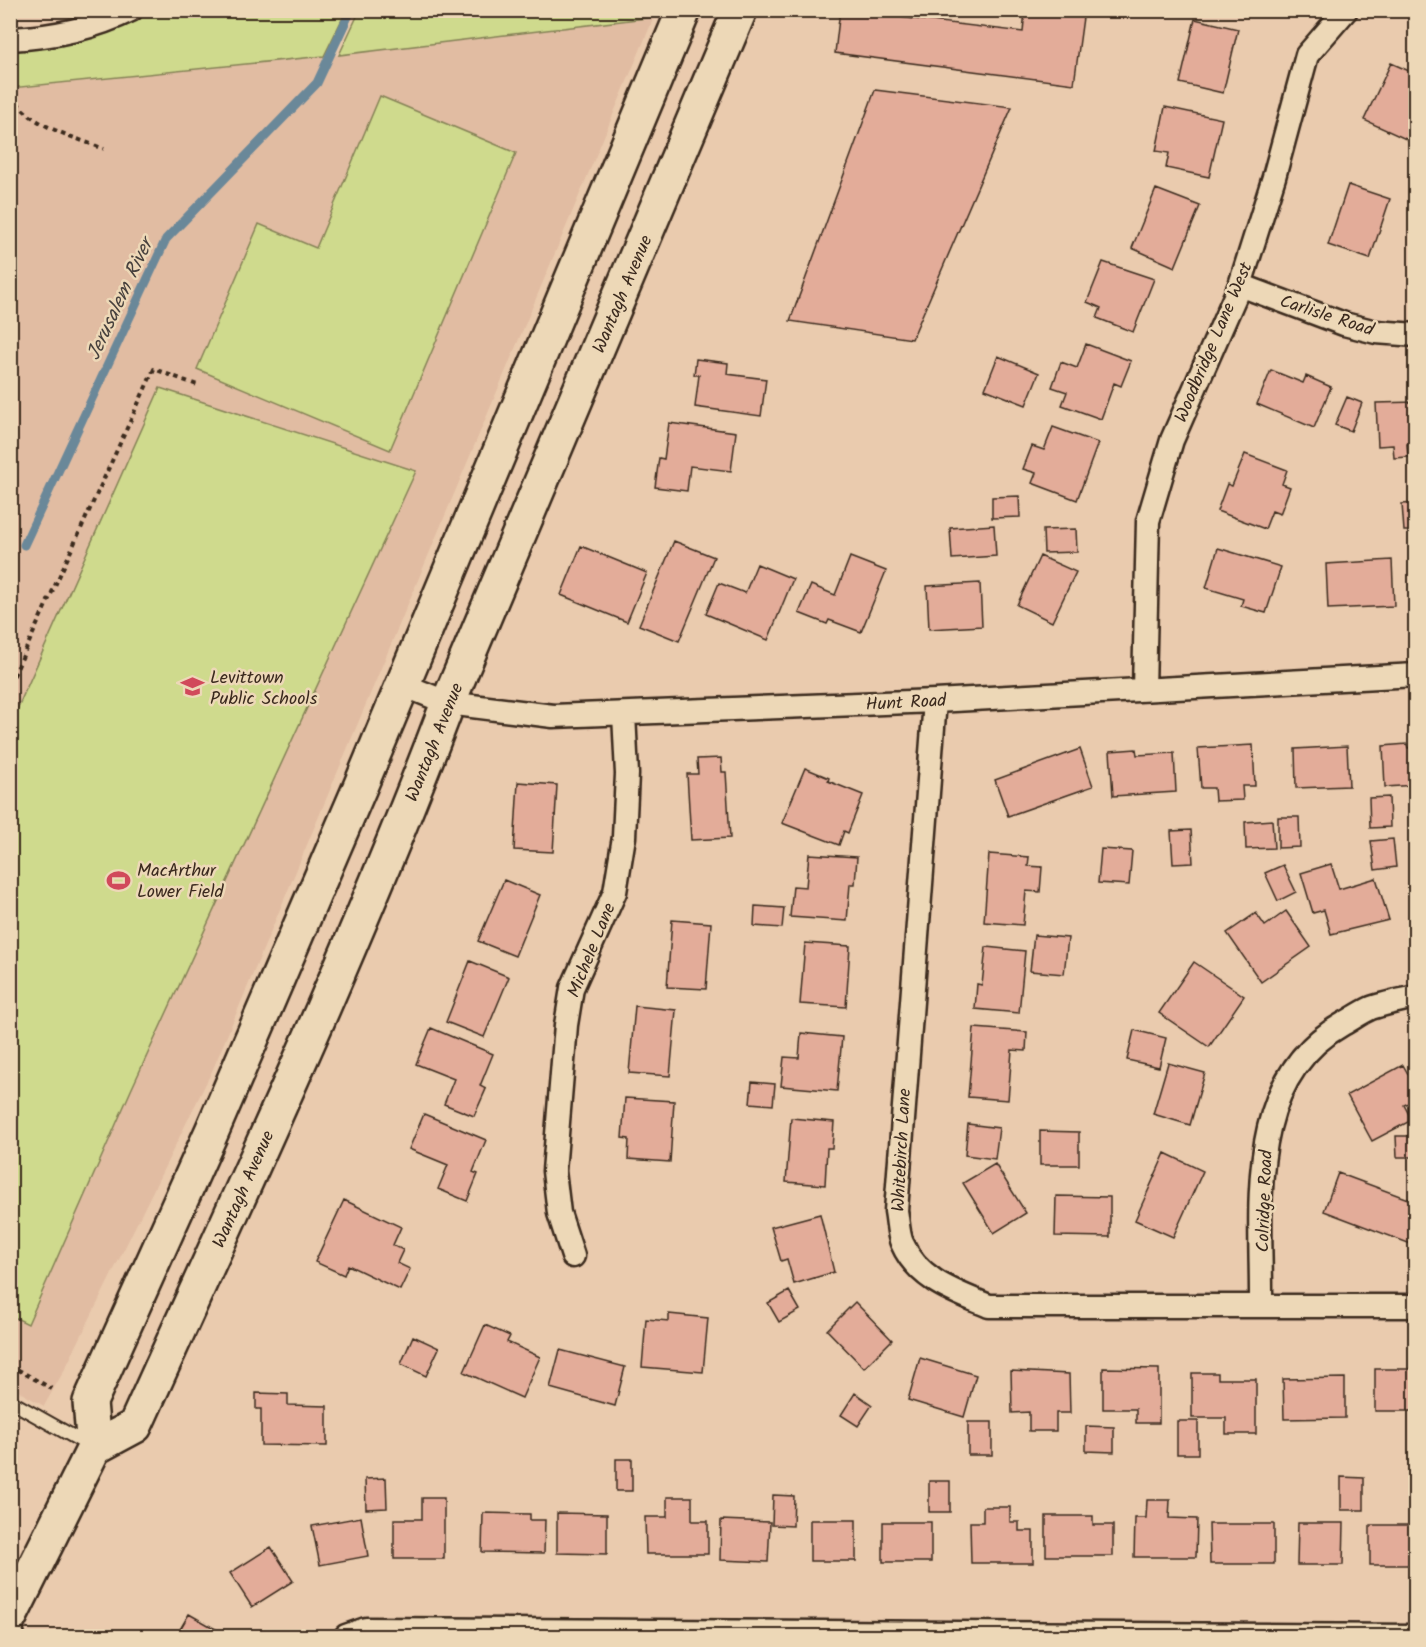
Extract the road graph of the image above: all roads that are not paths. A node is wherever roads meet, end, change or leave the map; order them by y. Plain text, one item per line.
1 (131, 10) edge
2 (684, 10) edge
3 (740, 10) edge
4 (1345, 11) edge
5 (10, 39) edge
6 (1240, 285) junction
7 (1416, 335) edge
8 (1416, 675) edge
9 (401, 684) junction
10 (1144, 689) junction
11 (935, 701) junction
12 (448, 703) junction
13 (624, 714) junction
14 (1416, 996) edge
15 (203, 1150) junction
16 (250, 1172) junction
17 (573, 1256) dead end
18 (1261, 1305) junction
19 (1416, 1306) edge
20 (10, 1401) edge
21 (94, 1448) junction
22 (10, 1617) edge
23 (346, 1636) edge
24 (1416, 1636) edge

1 - 5 street
2 - 9 main road
3 - 12 main road, Wantagh Avenue
4 - 6 street, Woodbridge Lane West
6 - 7 street, Carlisle Road
6 - 10 street, Woodbridge Lane West
8 - 10 street, Hunt Road
9 - 12 street, Hunt Road
9 - 15 main road
10 - 11 street, Hunt Road
11 - 13 street, Hunt Road
11 - 18 street, Whitebirch Lane
12 - 13 street, Hunt Road
12 - 16 main road, Wantagh Avenue
13 - 17 street, Michele Lane
14 - 18 street, Colridge Road
15 - 16 main road
15 - 21 main road
16 - 21 main road, Wantagh Avenue
18 - 19 street, Whitebirch Lane
20 - 21 lane
21 - 22 main road
23 - 24 street

